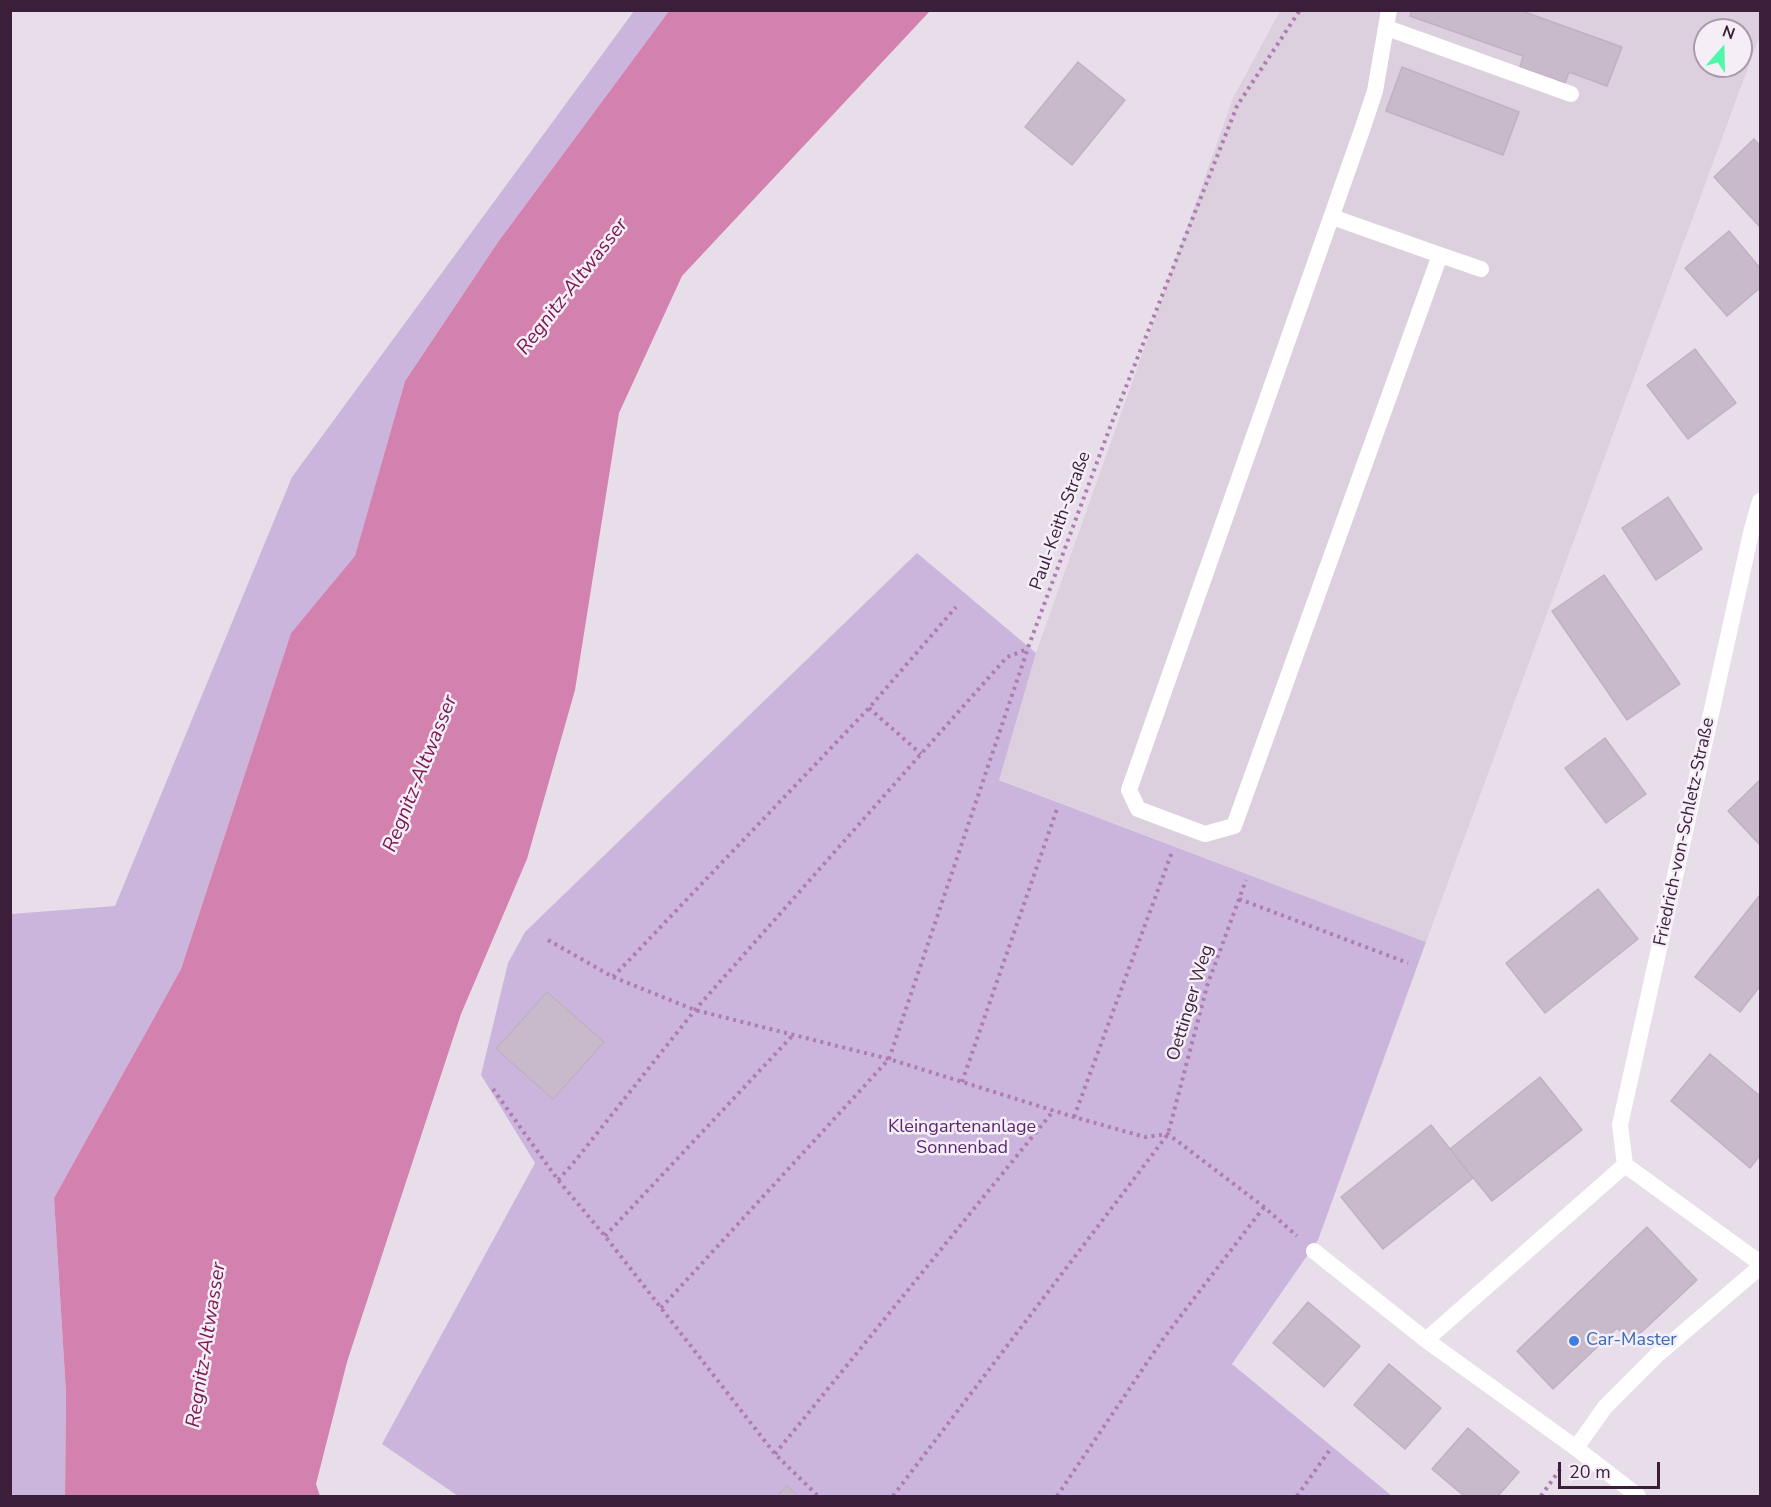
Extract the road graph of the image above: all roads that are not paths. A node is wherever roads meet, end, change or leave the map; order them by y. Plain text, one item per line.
1 (1389, 10) edge
2 (1387, 28) junction
3 (1571, 94) dead end
4 (1332, 217) junction
5 (1440, 255) junction
6 (1481, 269) dead end
7 (1761, 501) edge
8 (1625, 1165) junction
9 (1314, 1251) road end
10 (1761, 1263) edge
11 (1761, 1267) edge
12 (1426, 1340) junction
13 (1576, 1448) junction
14 (1638, 1497) edge

1 - 2 street
2 - 3 street
2 - 4 street
4 - 5 street
4 - 5 street
5 - 6 street
7 - 8 street, Friedrich-von-Schletz-Straße
8 - 10 street
8 - 12 street
9 - 12 street
11 - 13 street
12 - 13 street
13 - 14 street

